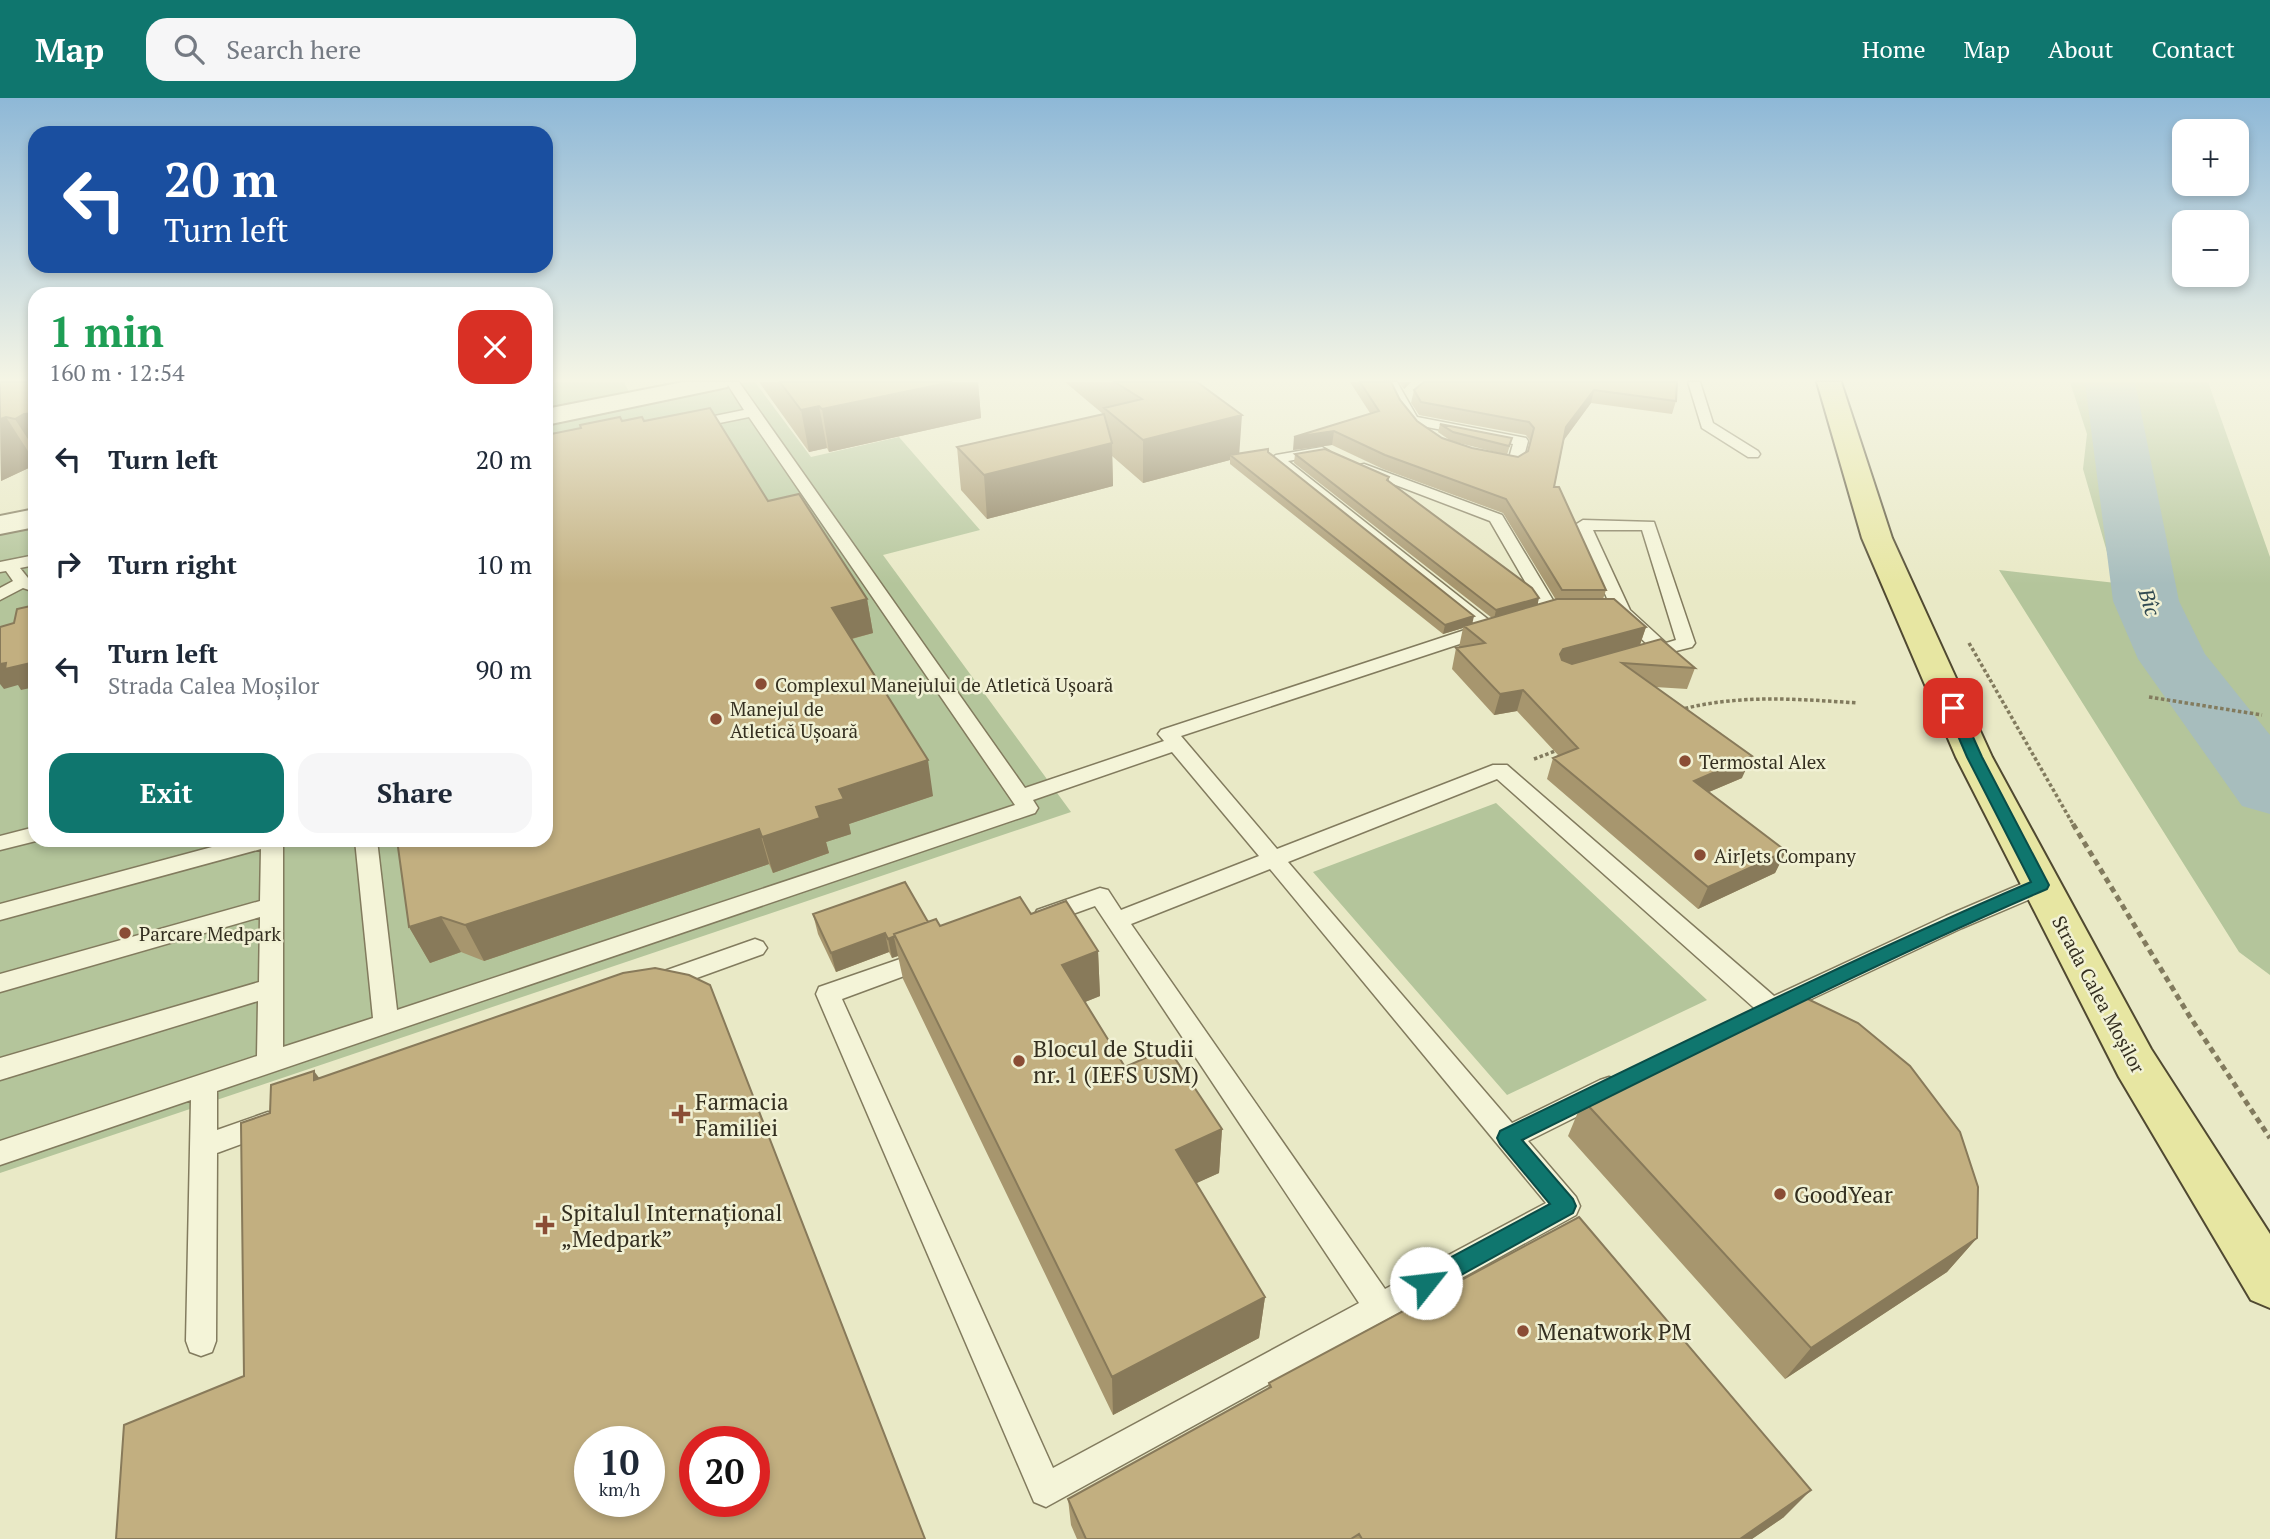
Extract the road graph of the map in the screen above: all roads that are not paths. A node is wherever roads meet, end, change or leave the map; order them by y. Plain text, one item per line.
1 (779, 449) edge
2 (1519, 449) edge
3 (1745, 449) edge
4 (1848, 449) edge
5 (1476, 454) edge
6 (1753, 454) dead end
7 (1377, 474) junction
8 (1421, 506) edge
9 (28, 519) edge
10 (0, 525) edge
11 (28, 561) edge
12 (5, 566) edge
13 (1508, 571) edge
14 (28, 584) edge
15 (0, 595) edge
16 (1541, 595) junction
17 (1551, 612) junction
18 (1575, 612) edge
19 (1599, 612) edge
20 (1622, 612) junction
21 (1527, 618) edge
22 (1662, 649) junction
23 (1626, 659) edge
24 (1176, 744) junction
25 (1020, 797) junction
26 (28, 836) edge
27 (0, 843) edge
28 (240, 847) edge
29 (272, 847) edge
30 (367, 847) edge
31 (1273, 859) junction
32 (2041, 885) junction
33 (271, 906) junction
34 (0, 912) edge
35 (1116, 921) junction
36 (1022, 924) edge
37 (755, 948) dead end
38 (944, 952) edge
39 (0, 983) edge
40 (270, 988) junction
41 (637, 991) edge
42 (1771, 1008) junction
43 (1744, 1021) edge
44 (386, 1025) junction
45 (270, 1063) junction
46 (0, 1069) edge
47 (1633, 1076) edge
48 (204, 1086) junction
49 (296, 1113) edge
50 (1507, 1138) junction
51 (204, 1146) junction
52 (0, 1153) edge
53 (2270, 1282) edge
54 (1380, 1308) junction
55 (201, 1341) dead end

1 - 25 lane
2 - 5 lane
3 - 6 lane
4 - 32 main road, Strada Calea Moșilor
7 - 8 lane
7 - 16 lane
7 - 24 lane
9 - 10 street
11 - 12 lane
12 - 14 lane
13 - 16 lane
14 - 15 lane
16 - 17 lane
17 - 18 lane
17 - 21 lane
19 - 20 lane
20 - 22 lane
20 - 22 lane
22 - 23 lane
24 - 25 lane
24 - 31 lane
25 - 44 lane
26 - 27 lane
28 - 34 lane
29 - 33 lane
30 - 44 lane
31 - 35 lane
31 - 42 lane
31 - 50 lane
32 - 42 lane
32 - 53 main road, Strada Calea Moșilor
33 - 39 lane
33 - 40 lane
35 - 36 lane
35 - 54 lane
37 - 41 lane
38 - 54 lane
40 - 45 lane
40 - 46 lane
42 - 43 lane
44 - 45 lane
45 - 48 lane
47 - 50 lane
48 - 51 lane
48 - 52 lane
49 - 51 lane
50 - 54 lane
51 - 55 lane

